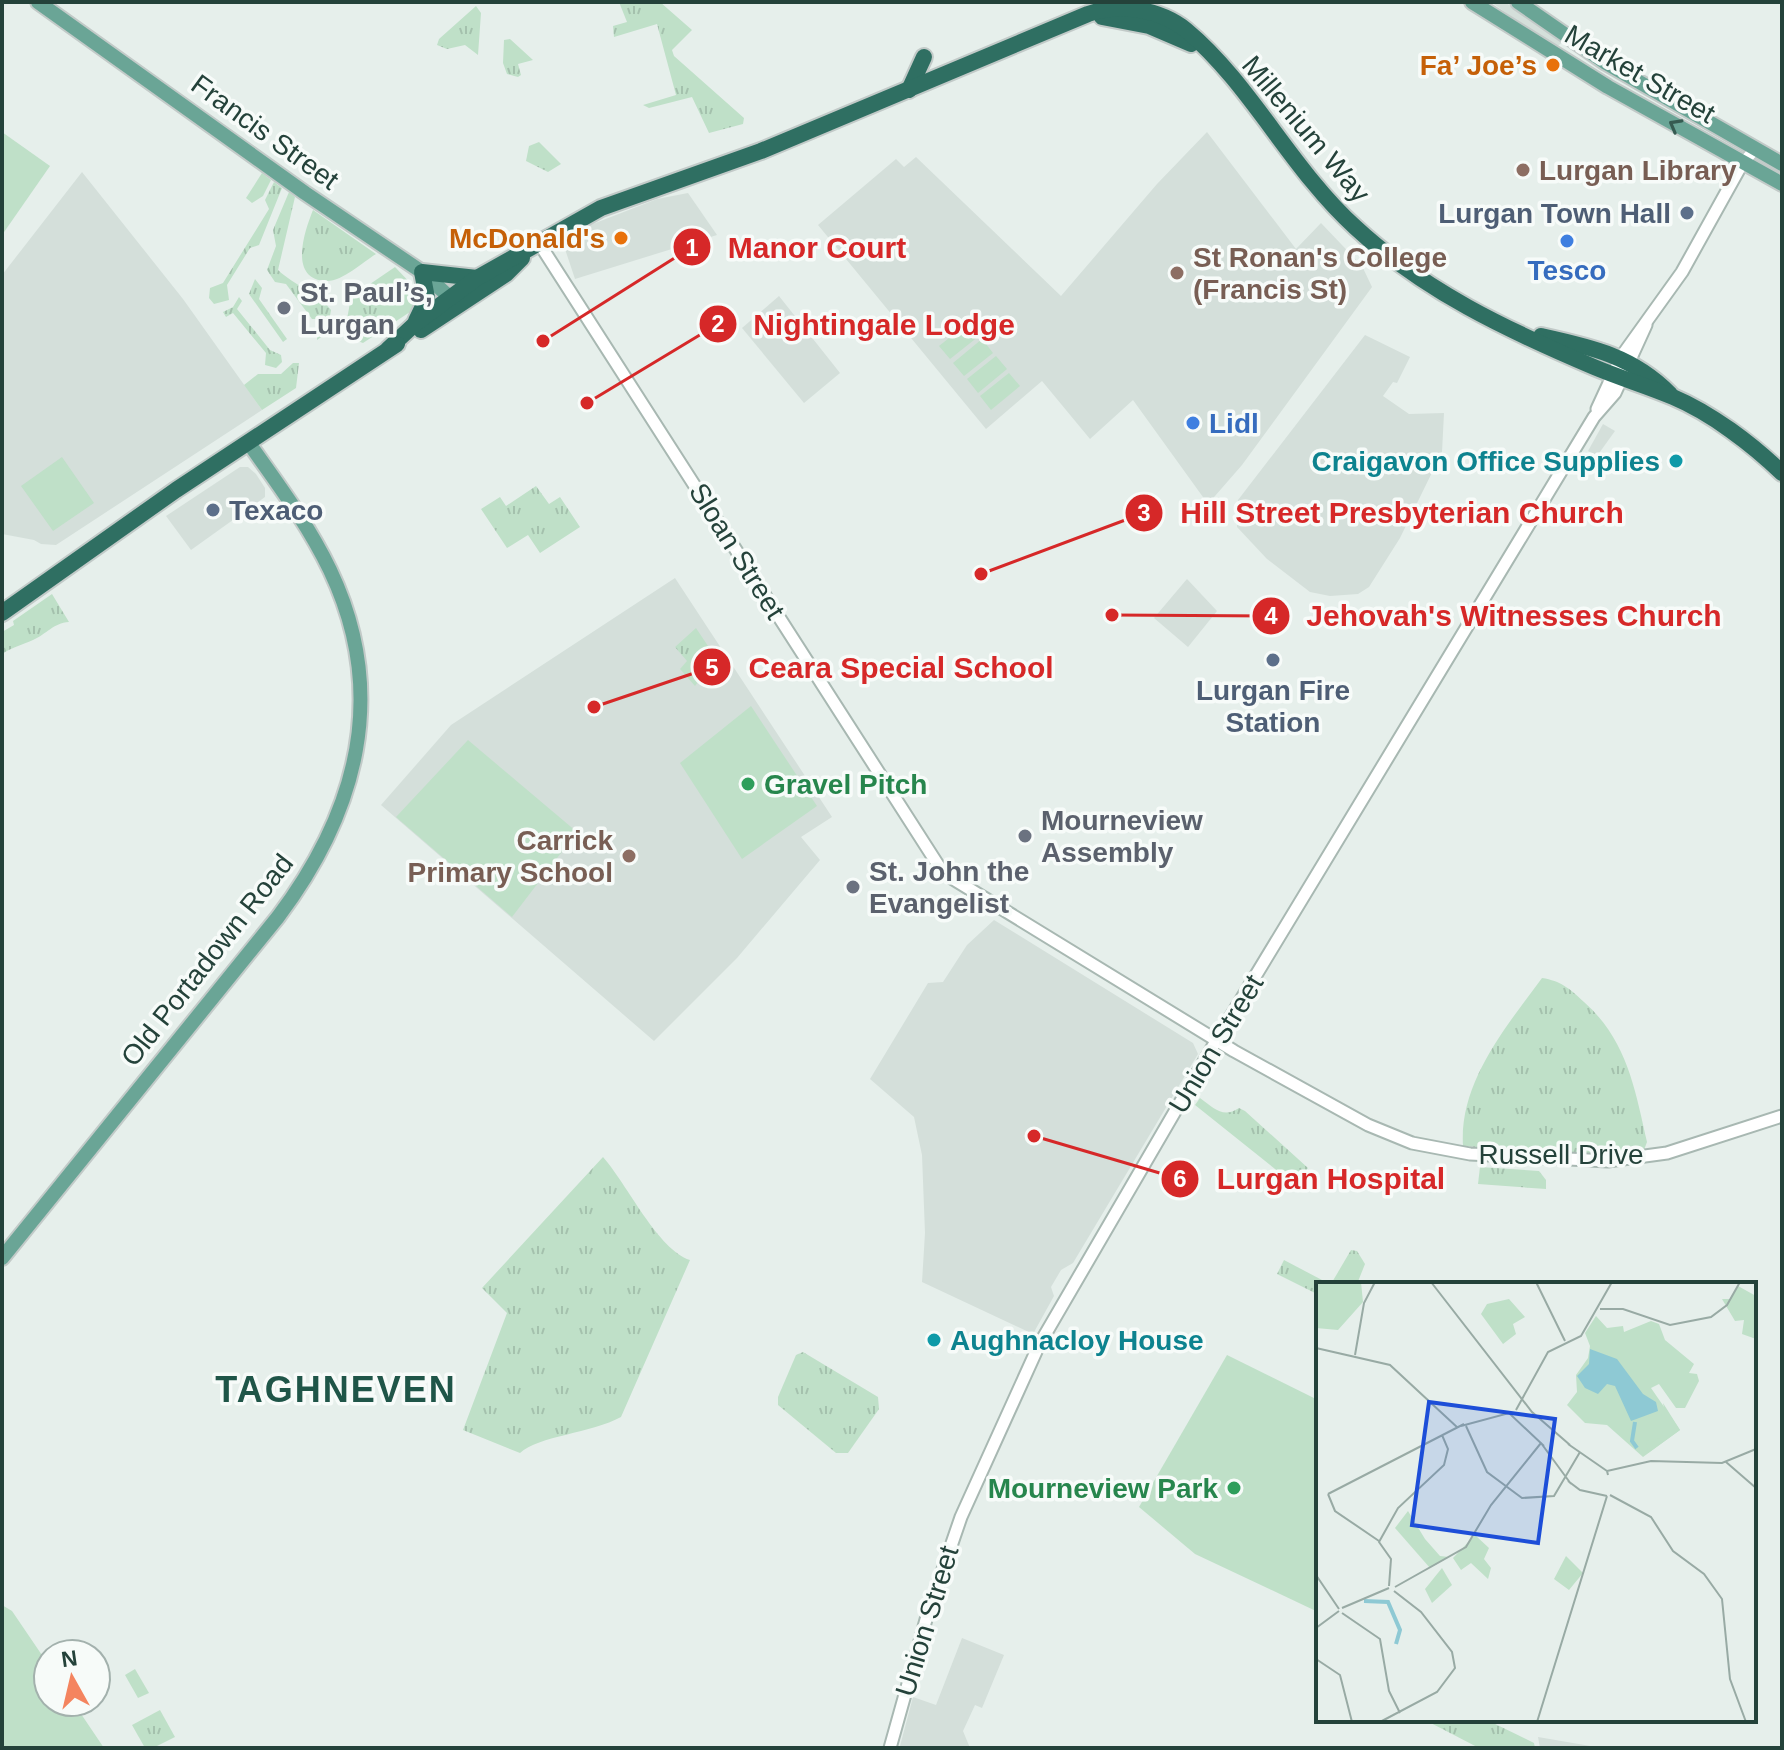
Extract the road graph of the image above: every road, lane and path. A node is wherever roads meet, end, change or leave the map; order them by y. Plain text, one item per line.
1 (38, 2) edge
2 (1472, 2) edge
3 (1518, 2) edge
4 (1107, 6) edge
5 (1150, 13) edge
6 (1077, 20) junction
7 (924, 57) dead end
8 (909, 90) junction
9 (1756, 148) junction
10 (1744, 162) junction
11 (1782, 164) edge
12 (1782, 184) edge
13 (537, 244) junction
14 (422, 272) junction
15 (477, 278) junction
16 (454, 302) junction
17 (416, 323) junction
18 (1508, 328) junction
19 (388, 349) junction
20 (1621, 368) junction
21 (248, 442) junction
22 (1782, 473) edge
23 (2, 613) edge
24 (1216, 1041) junction
25 (1782, 1116) edge
26 (2, 1258) edge
27 (890, 1748) edge

1 - 14 main road, Francis Street
10 -> 2 main road, Market Street
3 - 9 main road, Market Street
4 - 5 highway
4 - 6 highway
5 - 6 highway
5 - 18 highway, Millenium Way
6 - 8 highway
7 - 8 highway
8 - 13 highway
9 - 10 street, Union Street
9 - 11 main road, Market Street
10 - 12 main road, Market Street
10 - 20 street, Union Street
13 - 15 highway
13 - 16 highway
13 - 24 street, Sloan Street
14 - 15 highway
14 - 16 main road, Francis Street
14 - 17 highway
15 - 16 highway
16 - 17 highway
16 - 19 highway
17 - 19 highway
18 - 20 highway
18 - 20 highway
19 - 21 highway
20 - 22 highway
20 - 24 street, Union Street
21 - 23 highway
21 - 26 main road, Old Portadown Road
24 - 25 street, Russell Drive
24 - 27 street, Union Street

